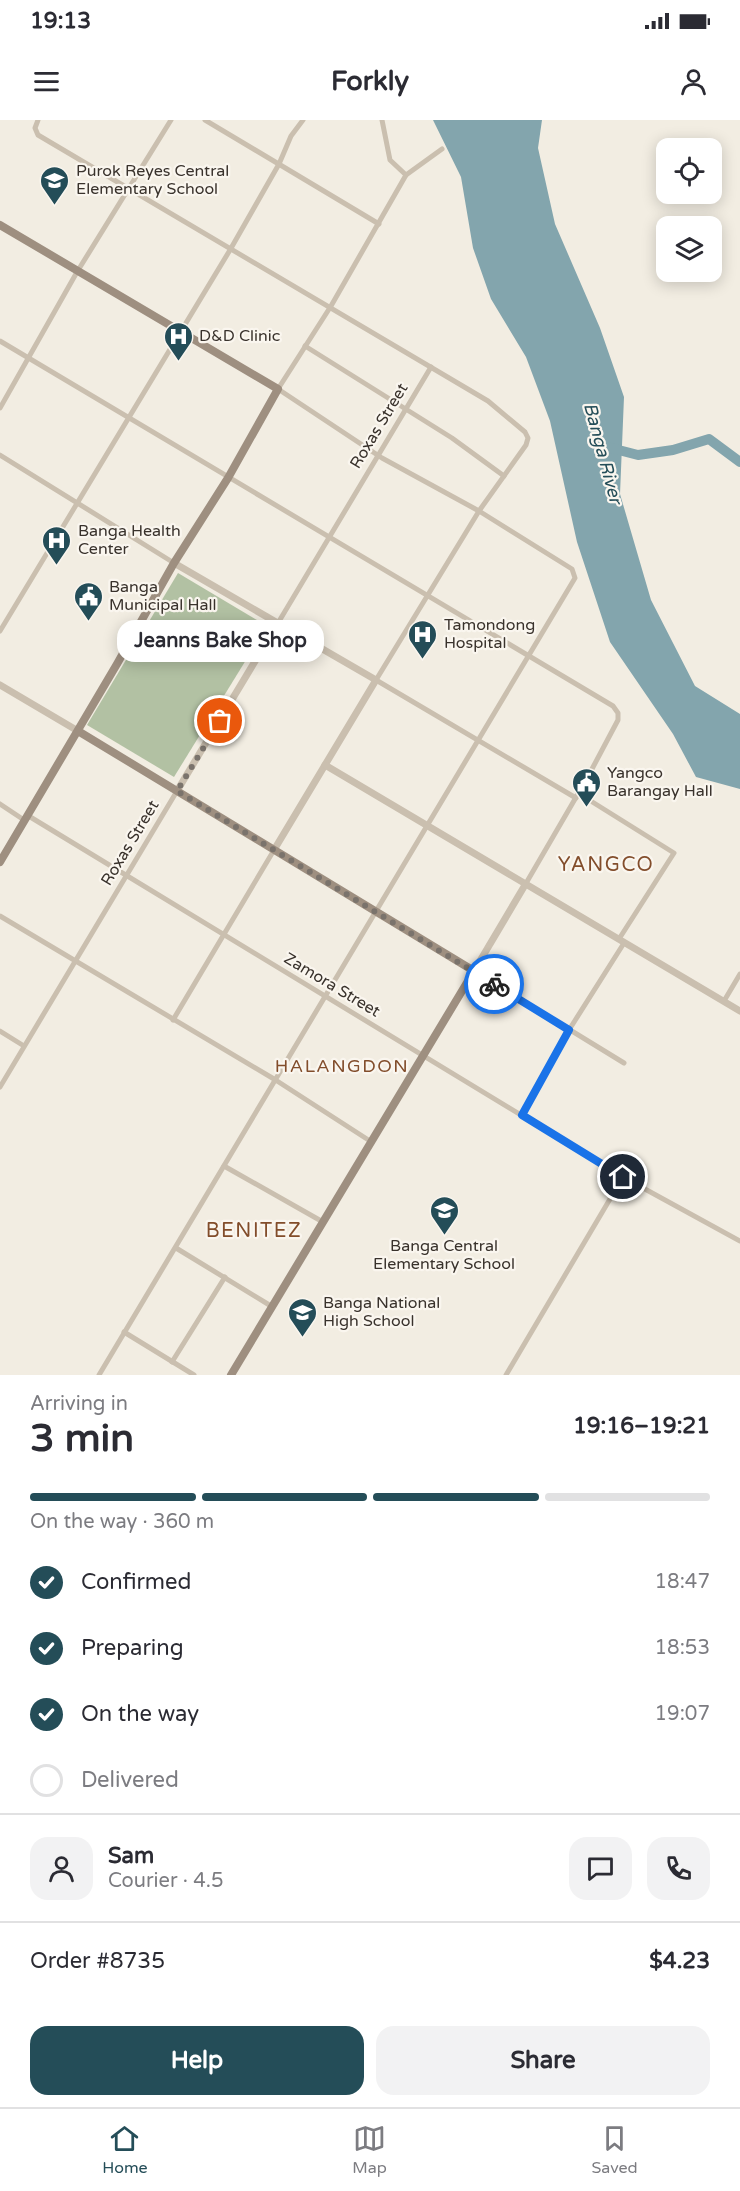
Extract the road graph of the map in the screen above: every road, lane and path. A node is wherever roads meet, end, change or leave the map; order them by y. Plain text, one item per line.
1 (38, 120) edge
2 (171, 120) edge
3 (205, 120) edge
4 (303, 120) edge
5 (382, 120) edge
6 (442, 149) dead end
7 (279, 164) junction
8 (406, 175) junction
9 (128, 190) junction
10 (379, 224) junction
11 (0, 225) edge
12 (230, 250) junction
13 (77, 272) junction
14 (331, 306) junction
15 (179, 333) junction
16 (0, 340) edge
17 (305, 346) junction
18 (29, 358) junction
19 (431, 367) junction
20 (278, 389) junction
21 (0, 408) edge
22 (406, 408) junction
23 (127, 417) junction
24 (378, 454) junction
25 (0, 455) edge
26 (504, 476) junction
27 (228, 478) junction
28 (78, 501) junction
29 (479, 511) junction
30 (329, 536) junction
31 (174, 563) junction
32 (428, 596) junction
33 (278, 623) junction
34 (0, 630) edge
35 (527, 656) junction
36 (376, 680) junction
37 (0, 686) edge
38 (78, 731) junction
39 (478, 739) junction
40 (325, 765) junction
41 (592, 770) tunnel mouth
42 (582, 787) tunnel mouth
43 (177, 791) junction
44 (577, 796) junction
45 (0, 804) edge
46 (25, 817) junction
47 (426, 825) junction
48 (274, 850) junction
49 (0, 862) edge
50 (126, 876) junction
51 (525, 885) junction
52 (373, 912) junction
53 (0, 916) edge
54 (224, 937) junction
55 (622, 941) junction
56 (76, 963) junction
57 (474, 971) junction
58 (740, 974) edge
59 (324, 996) junction
60 (723, 1001) junction
61 (740, 1011) edge
62 (173, 1020) junction
63 (569, 1030) junction
64 (0, 1031) edge
65 (24, 1046) junction
66 (423, 1055) junction
67 (624, 1064) dead end
68 (274, 1079) junction
69 (0, 1087) edge
70 (522, 1115) junction
71 (370, 1141) junction
72 (224, 1166) junction
73 (623, 1177) junction
74 (323, 1222) junction
75 (740, 1241) edge
76 (176, 1248) junction
77 (225, 1277) junction
78 (272, 1306) junction
79 (124, 1332) junction
80 (172, 1362) junction
81 (99, 1375) edge
82 (194, 1375) edge
83 (231, 1375) edge
84 (506, 1375) edge

1 - 9 street
2 - 9 street
3 - 7 street
4 - 7 street
5 - 8 street
6 - 8 street
7 - 10 street
7 - 12 street
8 - 10 street
9 - 12 street
9 - 13 street
10 - 14 street
11 - 13 main road
12 - 14 street
12 - 15 street
13 - 15 main road
13 - 18 street
14 - 17 street
14 - 19 street
15 - 20 main road
15 - 23 street
16 - 18 street
17 - 20 street
17 - 22 street
18 - 21 street
18 - 23 street
19 - 22 street, Roxas Street
19 - 26 street
20 - 24 street
20 - 27 main road
22 - 24 street, Roxas Street
22 - 26 street
23 - 27 street
23 - 28 street
24 - 29 street
24 - 30 street, Roxas Street
25 - 28 street
26 - 29 street
27 - 30 street
27 - 31 main road
28 - 31 street
28 - 34 street
29 - 32 street
29 - 35 street
30 - 32 street
30 - 33 street, Roxas Street
31 - 33 street
31 - 38 main road
32 - 35 street
32 - 36 street
33 - 36 street
33 - 43 street, Roxas Street
35 - 39 street
35 - 41 street
36 - 39 street
36 - 40 street
37 - 38 street
38 - 43 main road
38 - 46 main road
39 - 44 street
39 - 47 street
40 - 47 street
40 - 48 street
42 - 44 street
43 - 48 main road
43 - 50 street, Roxas Street
44 - 51 street
44 - 55 street
45 - 46 street, Zamora Street
46 - 49 main road
46 - 50 street, Zamora Street
47 - 51 street
47 - 52 street
48 - 52 main road
48 - 54 street
50 - 54 street, Zamora Street
50 - 56 street, Roxas Street
51 - 55 street
51 - 57 street
52 - 57 main road
52 - 59 street
53 - 56 street
54 - 59 street, Zamora Street
54 - 62 street
55 - 60 street
55 - 63 street
56 - 62 street
56 - 65 street, Roxas Street
57 - 63 street
57 - 66 main road
58 - 60 street
59 - 66 street, Zamora Street
59 - 68 street
60 - 61 street
62 - 68 street
63 - 67 street
63 - 70 street
64 - 65 street
65 - 69 street, Roxas Street
66 - 70 street, Zamora Street
66 - 71 main road
68 - 71 street
68 - 72 street
70 - 73 street, Zamora Street
71 - 74 main road
72 - 74 street
72 - 76 street
73 - 75 street, Zamora Street
73 - 84 street
74 - 78 main road
76 - 77 street
76 - 79 street
77 - 78 street
77 - 80 street
78 - 83 main road
79 - 80 street
79 - 81 street
80 - 82 street

